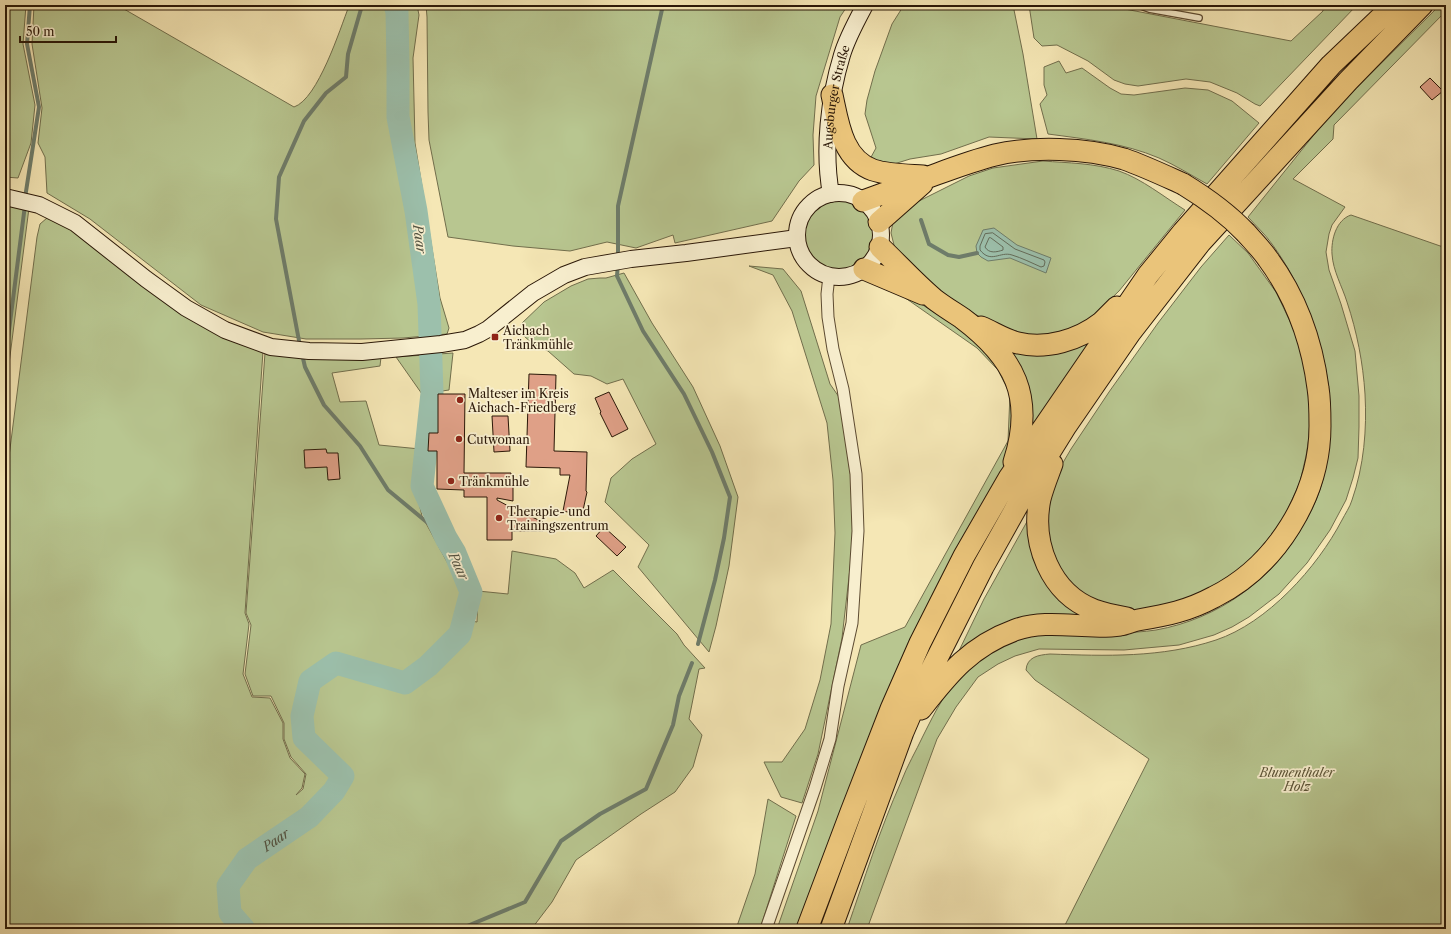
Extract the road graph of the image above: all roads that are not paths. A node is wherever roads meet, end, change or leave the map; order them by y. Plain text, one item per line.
1 (865, 5) edge
2 (1138, 5) edge
3 (1394, 5) edge
4 (1422, 5) edge
5 (1199, 18) dead end
6 (832, 95) junction
7 (930, 177) junction
8 (831, 194) junction
9 (6, 197) edge
10 (863, 201) junction
11 (879, 222) junction
12 (797, 238) junction
13 (880, 247) junction
14 (864, 269) junction
15 (1148, 275) junction
16 (830, 276) junction
17 (935, 299) junction
18 (962, 318) junction
19 (1066, 426) junction
20 (1009, 478) junction
21 (1137, 620) junction
22 (903, 732) junction
23 (766, 929) edge
24 (807, 929) edge
25 (831, 929) edge

1 - 6 street, Augsburger Straße
2 - 5 lane
3 - 15 highway
4 - 19 highway
6 - 7 highway
6 - 8 street, Augsburger Straße
7 - 10 highway
7 - 11 highway
7 - 21 highway, bridge
8 - 10 street
8 - 12 street
9 - 12 street
10 - 11 street
11 - 13 street
12 - 16 street
13 - 14 street
13 - 17 highway
14 - 16 street
14 - 17 highway
15 - 18 highway
15 - 20 highway
16 - 23 street
17 - 18 highway
18 - 20 highway
19 - 21 highway
19 - 22 highway
20 - 24 highway
21 - 22 highway
22 - 25 highway

